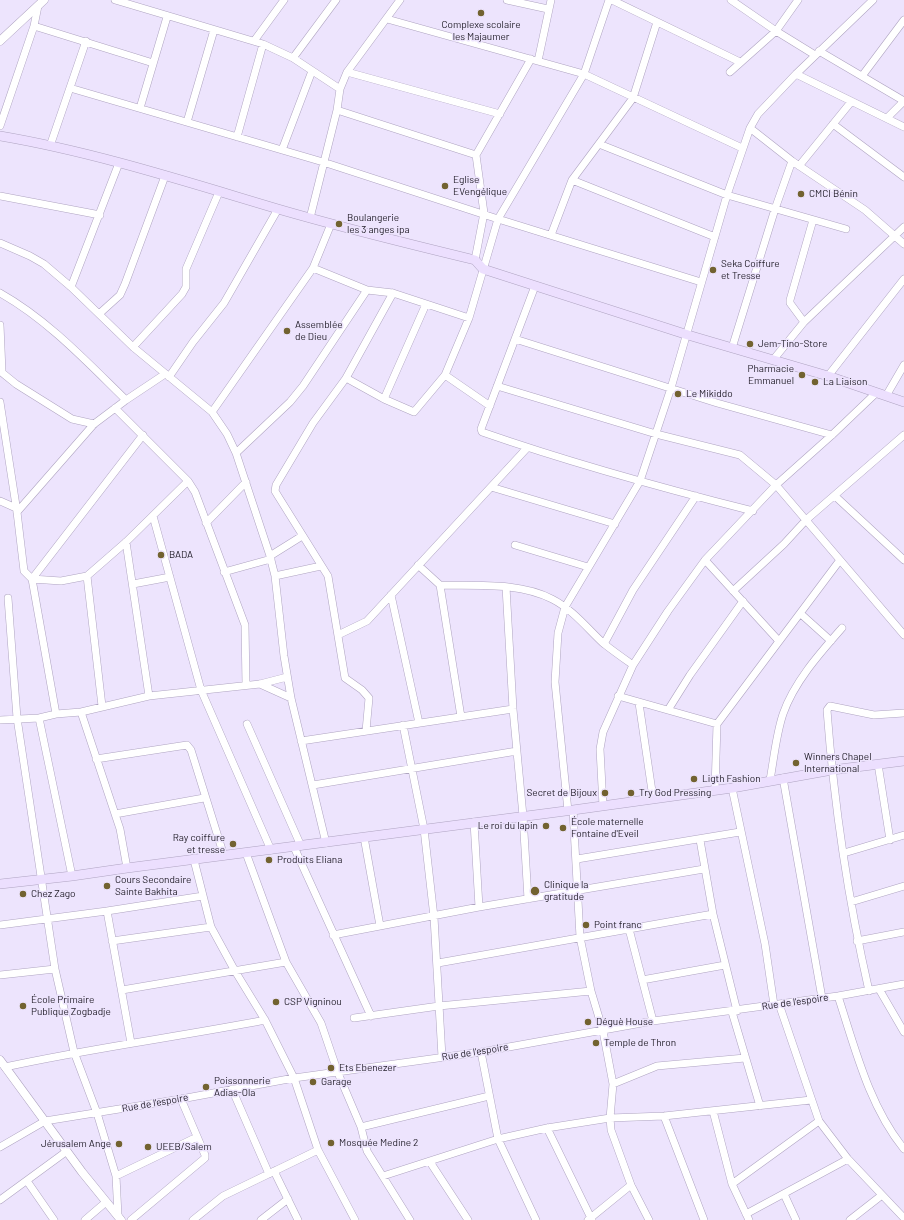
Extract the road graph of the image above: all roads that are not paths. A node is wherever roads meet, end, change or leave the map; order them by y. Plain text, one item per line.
1 (44, 0) edge
2 (115, 0) edge
3 (284, 0) edge
4 (336, 0) edge
5 (400, 0) edge
6 (507, 0) edge
7 (551, 0) edge
8 (609, 0) edge
9 (612, 0) edge
10 (731, 0) edge
11 (798, 0) edge
12 (870, 1) edge
13 (38, 6) junction
14 (548, 9) junction
15 (167, 17) junction
16 (387, 19) junction
17 (904, 20) edge
18 (657, 22) junction
19 (34, 26) junction
20 (214, 30) junction
21 (776, 31) junction
22 (0, 41) edge
23 (86, 41) junction
24 (254, 41) junction
25 (263, 44) junction
26 (817, 53) junction
27 (293, 58) junction
28 (535, 60) junction
29 (740, 62) junction
30 (153, 63) junction
31 (312, 71) junction
32 (347, 72) junction
33 (730, 72) dead end
34 (584, 74) junction
35 (796, 74) junction
36 (862, 76) junction
37 (70, 88) junction
38 (340, 89) junction
39 (633, 98) junction
40 (904, 101) edge
41 (851, 102) junction
42 (140, 108) junction
43 (337, 110) junction
44 (500, 114) junction
45 (887, 118) junction
46 (187, 122) junction
47 (833, 124) junction
48 (0, 126) edge
49 (904, 127) edge
50 (750, 128) junction
51 (0, 136) edge
52 (237, 137) junction
53 (598, 144) junction
54 (50, 146) junction
55 (742, 148) junction
56 (282, 150) junction
57 (476, 155) junction
58 (792, 161) junction
59 (323, 162) junction
60 (119, 163) junction
61 (799, 166) junction
62 (165, 176) junction
63 (904, 176) edge
64 (572, 180) junction
65 (219, 192) junction
66 (727, 195) junction
67 (0, 196) edge
68 (278, 209) junction
69 (775, 209) junction
70 (484, 213) junction
71 (100, 215) junction
72 (310, 218) junction
73 (498, 219) junction
74 (813, 220) junction
75 (330, 224) junction
76 (904, 227) edge
77 (846, 229) dead end
78 (551, 235) junction
79 (895, 235) junction
80 (714, 237) junction
81 (0, 243) edge
82 (904, 244) edge
83 (475, 260) junction
84 (313, 268) junction
85 (483, 269) junction
86 (904, 279) edge
87 (701, 282) junction
88 (535, 286) junction
89 (71, 287) junction
90 (367, 290) junction
91 (0, 293) edge
92 (393, 293) junction
93 (426, 304) junction
94 (99, 314) junction
95 (469, 318) junction
96 (804, 322) junction
97 (0, 325) edge
98 (688, 335) junction
99 (515, 339) junction
100 (133, 347) junction
101 (732, 348) junction
102 (773, 360) junction
103 (904, 365) edge
104 (1, 371) edge
105 (444, 375) junction
106 (167, 376) junction
107 (828, 376) junction
108 (346, 378) junction
109 (497, 386) junction
110 (671, 388) junction
111 (876, 393) junction
112 (886, 396) junction
113 (384, 399) junction
114 (126, 400) junction
115 (0, 402) edge
116 (904, 402) edge
117 (490, 406) junction
118 (115, 408) junction
119 (212, 412) junction
120 (94, 424) junction
121 (656, 434) junction
122 (143, 435) junction
123 (832, 435) junction
124 (904, 436) edge
125 (527, 448) junction
126 (236, 453) junction
127 (640, 481) junction
128 (188, 482) junction
129 (246, 482) junction
130 (776, 485) junction
131 (491, 487) junction
132 (696, 496) junction
133 (835, 496) junction
134 (0, 501) edge
135 (17, 510) junction
136 (752, 511) junction
137 (153, 516) junction
138 (806, 520) junction
139 (206, 523) junction
140 (616, 524) junction
141 (302, 536) junction
142 (126, 542) junction
143 (515, 545) dead end
144 (271, 557) junction
145 (705, 560) junction
146 (840, 560) junction
147 (904, 560) edge
148 (418, 565) junction
149 (321, 566) junction
150 (588, 566) junction
151 (224, 572) junction
152 (87, 576) junction
153 (275, 576) junction
154 (170, 577) junction
155 (32, 579) junction
156 (133, 584) junction
157 (440, 585) junction
158 (506, 587) junction
159 (733, 591) junction
160 (390, 595) junction
161 (8, 598) dead end
162 (742, 601) junction
163 (565, 607) junction
164 (801, 614) junction
165 (842, 628) dead end
166 (902, 630) edge
167 (338, 635) junction
168 (778, 640) junction
169 (831, 641) junction
170 (604, 644) junction
171 (633, 665) junction
172 (287, 677) junction
173 (260, 684) junction
174 (246, 685) junction
175 (201, 690) junction
176 (149, 696) junction
177 (618, 696) junction
178 (291, 698) junction
179 (639, 703) junction
180 (102, 706) junction
181 (513, 709) junction
182 (668, 710) junction
183 (81, 712) junction
184 (904, 713) edge
185 (56, 714) junction
186 (461, 716) junction
187 (17, 718) junction
188 (39, 718) junction
189 (0, 720) edge
190 (419, 723) junction
191 (247, 724) dead end
192 (717, 724) junction
193 (403, 725) junction
194 (366, 731) junction
195 (301, 741) junction
196 (517, 751) junction
197 (96, 759) junction
198 (904, 761) edge
199 (878, 764) junction
200 (412, 769) junction
201 (832, 770) junction
202 (784, 778) junction
203 (770, 780) junction
204 (312, 785) junction
205 (732, 788) junction
206 (715, 790) junction
207 (204, 798) junction
208 (653, 798) junction
209 (603, 806) junction
210 (570, 810) junction
211 (115, 814) junction
212 (524, 816) junction
213 (474, 822) junction
214 (424, 829) junction
215 (740, 832) junction
216 (904, 835) edge
217 (364, 837) junction
218 (700, 840) junction
219 (890, 840) junction
220 (326, 843) junction
221 (298, 847) junction
222 (271, 850) junction
223 (246, 853) junction
224 (844, 854) junction
225 (224, 856) junction
226 (577, 859) junction
227 (194, 860) junction
228 (127, 868) junction
229 (704, 869) junction
230 (72, 876) junction
231 (40, 880) junction
232 (0, 884) edge
233 (904, 886) edge
234 (578, 890) junction
235 (203, 896) junction
236 (528, 899) junction
237 (851, 902) junction
238 (479, 907) junction
239 (107, 911) junction
240 (713, 914) junction
241 (434, 917) junction
242 (48, 918) junction
243 (0, 925) edge
244 (380, 926) junction
245 (211, 927) junction
246 (629, 928) junction
247 (904, 932) edge
248 (333, 935) junction
249 (580, 937) junction
250 (858, 940) junction
251 (112, 941) junction
252 (286, 962) junction
253 (438, 963) junction
254 (725, 965) junction
255 (55, 969) junction
256 (235, 971) junction
257 (0, 975) edge
258 (642, 980) junction
259 (904, 984) edge
260 (879, 989) junction
261 (122, 990) junction
262 (591, 991) junction
263 (869, 991) junction
264 (838, 996) junction
265 (822, 998) junction
266 (777, 1005) junction
267 (439, 1006) junction
268 (735, 1011) junction
269 (371, 1016) junction
270 (354, 1018) dead end
271 (265, 1020) junction
272 (653, 1021) junction
273 (603, 1031) junction
274 (904, 1032) edge
275 (131, 1043) junction
276 (74, 1052) junction
277 (481, 1052) junction
278 (442, 1057) junction
279 (745, 1058) junction
280 (3, 1063) edge
281 (338, 1073) junction
282 (294, 1078) junction
283 (613, 1084) junction
284 (232, 1089) junction
285 (489, 1096) junction
286 (181, 1099) junction
287 (811, 1100) junction
288 (760, 1106) junction
289 (713, 1111) junction
290 (97, 1113) junction
291 (664, 1116) junction
292 (610, 1118) junction
293 (45, 1120) junction
294 (819, 1121) junction
295 (360, 1127) junction
296 (547, 1128) junction
297 (196, 1137) junction
298 (498, 1139) junction
299 (0, 1147) edge
300 (904, 1149) edge
301 (318, 1150) junction
302 (67, 1151) junction
303 (848, 1159) junction
304 (430, 1162) junction
305 (272, 1172) junction
306 (116, 1176) junction
307 (383, 1176) junction
308 (27, 1181) junction
309 (732, 1184) junction
310 (631, 1185) junction
311 (784, 1194) junction
312 (882, 1195) junction
313 (288, 1199) junction
314 (0, 1200) edge
315 (106, 1202) junction
316 (747, 1217) edge
317 (120, 1218) edge
318 (904, 1218) edge
319 (590, 1219) edge
320 (54, 1220) edge
321 (85, 1220) edge
322 (131, 1220) edge
323 (193, 1220) edge
324 (261, 1220) edge
325 (298, 1220) edge
326 (355, 1220) edge
327 (410, 1220) edge
328 (468, 1220) edge
329 (536, 1220) edge
330 (649, 1220) edge
331 (704, 1220) edge
332 (796, 1220) edge
333 (850, 1220) edge

1 - 13 street
2 - 15 street
3 - 24 street
4 - 27 street
5 - 16 street
6 - 14 street
7 - 14 street
8 - 34 street
9 - 18 street
10 - 21 street
11 - 21 street
12 - 26 street
13 - 19 street
13 - 22 street
14 - 28 street
15 - 20 street
15 - 30 street
16 - 28 street
16 - 32 street
17 - 36 street
18 - 29 street
18 - 39 street
19 - 23 street
19 - 48 street
20 - 24 street
20 - 46 street
21 - 26 street
21 - 29 street
23 - 30 street
23 - 37 street
24 - 25 street
25 - 27 street
25 - 52 street
26 - 35 street
26 - 36 street
27 - 31 street
28 - 34 street
28 - 44 street
29 - 33 street
30 - 42 street
31 - 38 street
31 - 56 street
32 - 38 street
32 - 44 street
34 - 39 street
34 - 73 street
35 - 41 street
35 - 50 street
36 - 40 street
37 - 42 street
37 - 54 street
38 - 43 street
39 - 53 street
39 - 55 street
40 - 45 street
41 - 45 street
41 - 47 street
42 - 46 street
43 - 57 street
43 - 59 street
44 - 57 street
45 - 49 street
46 - 52 street
47 - 61 street
47 - 63 street
50 - 55 street
50 - 58 street
51 - 54 main road
52 - 56 street
53 - 64 street
53 - 66 street
54 - 60 main road
55 - 66 street
56 - 59 street
57 - 70 street
58 - 61 street
58 - 69 street
59 - 70 street
59 - 72 street
60 - 62 main road
60 - 71 street
61 - 79 street
62 - 65 main road
62 - 94 street
64 - 78 street
64 - 80 street
65 - 68 main road
65 - 100 street
66 - 69 street
66 - 80 street
67 - 71 street
68 - 72 main road
68 - 106 street
69 - 74 street
69 - 101 street
70 - 73 street
70 - 83 street
71 - 89 street
72 - 75 main road
73 - 78 street
73 - 85 street
74 - 77 street
74 - 96 street
75 - 83 main road
75 - 84 street
76 - 79 street
78 - 87 street
79 - 82 street
79 - 96 street
80 - 87 street
81 - 89 street
83 - 85 main road
84 - 90 street
84 - 119 street
85 - 88 main road
85 - 95 street
86 - 107 street
87 - 98 street
88 - 98 main road
88 - 99 street
89 - 94 street
90 - 92 street
90 - 126 street
91 - 114 street
92 - 93 street
92 - 108 street
93 - 95 street
93 - 113 street
94 - 100 street
95 - 105 street
96 - 102 street
97 - 104 street
98 - 101 main road
98 - 110 street
99 - 109 street
99 - 110 street
100 - 106 street
101 - 102 main road
102 - 107 main road
103 - 112 street
104 - 120 street
105 - 113 street
105 - 117 street
106 - 114 street
106 - 119 street
107 - 111 main road
108 - 113 street
108 - 141 street
109 - 117 street
109 - 121 street
110 - 121 street
110 - 123 street
111 - 112 main road
111 - 123 street
112 - 116 main road
114 - 118 street
115 - 135 street
117 - 125 street
118 - 120 street
118 - 122 street
119 - 126 street
120 - 135 street
121 - 127 street
121 - 130 street
122 - 128 street
122 - 155 street
123 - 130 street
124 - 133 street
125 - 127 street
125 - 131 street
126 - 129 street
127 - 132 street
127 - 140 street
128 - 137 street
128 - 139 street
129 - 139 street
129 - 144 street
130 - 136 street
130 - 138 street
131 - 140 street
131 - 148 street
132 - 136 street
132 - 170 street
133 - 138 street
133 - 147 street
134 - 135 street
135 - 155 street
136 - 145 street
137 - 142 street
137 - 154 street
138 - 146 street
138 - 159 street
139 - 151 street
140 - 150 street
141 - 144 street
141 - 149 street
142 - 152 street
142 - 156 street
143 - 150 street
144 - 151 street
144 - 153 street
145 - 159 street
145 - 171 street
146 - 164 street
146 - 166 street
148 - 157 street
148 - 160 street
149 - 153 street
149 - 167 street
150 - 163 street
151 - 174 street
152 - 155 street
152 - 180 street
153 - 172 street
154 - 156 street
154 - 175 street
155 - 185 street
156 - 176 street
157 - 158 street
157 - 186 street
158 - 163 street
158 - 181 street
159 - 162 street
160 - 167 street
160 - 190 street
161 - 187 street
162 - 168 street
162 - 182 street
163 - 170 street
163 - 210 street
164 - 168 street
164 - 169 street
165 - 169 street
167 - 194 street
168 - 192 street
169 - 203 street
170 - 171 street
171 - 177 street
172 - 173 street
172 - 178 street
173 - 174 street
173 - 178 street
174 - 175 street
175 - 176 street
175 - 222 street
176 - 180 street
177 - 179 street
177 - 209 street
178 - 195 street
179 - 182 street
179 - 208 street
180 - 183 street
181 - 186 street
181 - 196 street
182 - 192 street
183 - 185 street
183 - 197 street
184 - 201 street
185 - 188 street
186 - 190 street
187 - 188 street
187 - 189 street
187 - 231 street
188 - 230 street
190 - 193 street
191 - 221 street
192 - 206 street
193 - 194 street
193 - 200 street
194 - 195 street
195 - 204 street
196 - 200 street
196 - 212 street
197 - 207 street
197 - 211 street
198 - 199 main road
199 - 201 main road
199 - 219 street
200 - 204 street
200 - 214 street
201 - 202 main road
201 - 224 street
202 - 203 main road
202 - 265 street
203 - 205 main road
204 - 220 street
205 - 206 main road
205 - 215 street
206 - 208 main road
207 - 211 street
207 - 225 street
208 - 209 main road
209 - 210 main road
210 - 212 main road
210 - 226 street
211 - 228 street
212 - 213 main road
212 - 236 street
213 - 214 main road
213 - 238 street
214 - 217 main road
214 - 241 street
215 - 218 street
215 - 266 street
216 - 219 street
217 - 220 main road
217 - 244 street
218 - 226 street
218 - 229 street
219 - 224 street
220 - 221 main road
221 - 222 main road
221 - 248 street
222 - 223 main road
223 - 225 main road
223 - 252 street
224 - 237 street
225 - 227 main road
226 - 234 street
227 - 228 main road
227 - 235 street
228 - 230 main road
229 - 234 street
229 - 240 street
230 - 231 main road
231 - 232 main road
231 - 242 street
233 - 237 street
234 - 236 street
234 - 249 street
235 - 239 street
235 - 245 street
236 - 238 street
237 - 250 street
238 - 241 street
239 - 242 street
239 - 251 street
240 - 246 street
240 - 254 street
241 - 244 street
241 - 253 street
242 - 243 street
242 - 255 street
244 - 248 street
245 - 251 street
245 - 256 street
246 - 249 street
246 - 258 street
247 - 250 street
248 - 269 street
249 - 253 street
249 - 262 street
250 - 263 street
251 - 261 street
252 - 256 street
252 - 281 street
253 - 267 street
254 - 258 street
254 - 268 street
255 - 257 street
255 - 276 street
256 - 261 street
256 - 271 street
258 - 272 street
259 - 260 street, Rue de l'espoire
260 - 263 street, Rue de l'espoire
260 - 274 street
261 - 275 street
262 - 267 street
262 - 273 street
263 - 264 street, Rue de l'espoire
264 - 265 street, Rue de l'espoire
264 - 300 street
265 - 266 street, Rue de l'espoire
266 - 268 street, Rue de l'espoire
266 - 287 street
267 - 269 street
267 - 278 street
268 - 272 street, Rue de l'espoire
268 - 279 street
269 - 270 street
271 - 275 street
271 - 282 street
272 - 273 street, Rue de l'espoire
273 - 277 street, Rue de l'espoire
273 - 283 street
275 - 276 street
276 - 280 street
276 - 290 street
277 - 278 street, Rue de l'espoire
277 - 285 street
278 - 281 street, Rue de l'espoire
279 - 283 street
279 - 288 street
280 - 293 street
281 - 282 street, Rue de l'espoire
281 - 295 street
282 - 284 street, Rue de l'espoire
282 - 301 street
283 - 292 street
284 - 286 street, Rue de l'espoire
284 - 305 street
285 - 295 street
285 - 298 street
286 - 290 street, Rue de l'espoire
286 - 297 street
287 - 288 street
287 - 294 street
288 - 289 street
289 - 291 street
289 - 309 street
290 - 293 street, Rue de l'espoire
290 - 306 street
291 - 292 street
291 - 331 street
292 - 296 street
292 - 310 street
293 - 299 street
293 - 302 street
294 - 303 street
294 - 309 street
295 - 307 street
296 - 298 street
296 - 319 street
297 - 306 street
297 - 322 street
298 - 304 street
298 - 329 street
301 - 305 street
301 - 326 street
302 - 308 street
302 - 315 street
303 - 311 street
303 - 312 street
304 - 307 street
304 - 328 street
305 - 313 street
305 - 323 street
306 - 317 street
307 - 327 street
308 - 314 street
308 - 320 street
309 - 316 street
310 - 319 street
310 - 330 street
311 - 316 street
311 - 332 street
312 - 318 street
312 - 333 street
313 - 324 street
313 - 325 street
315 - 317 street
315 - 321 street

